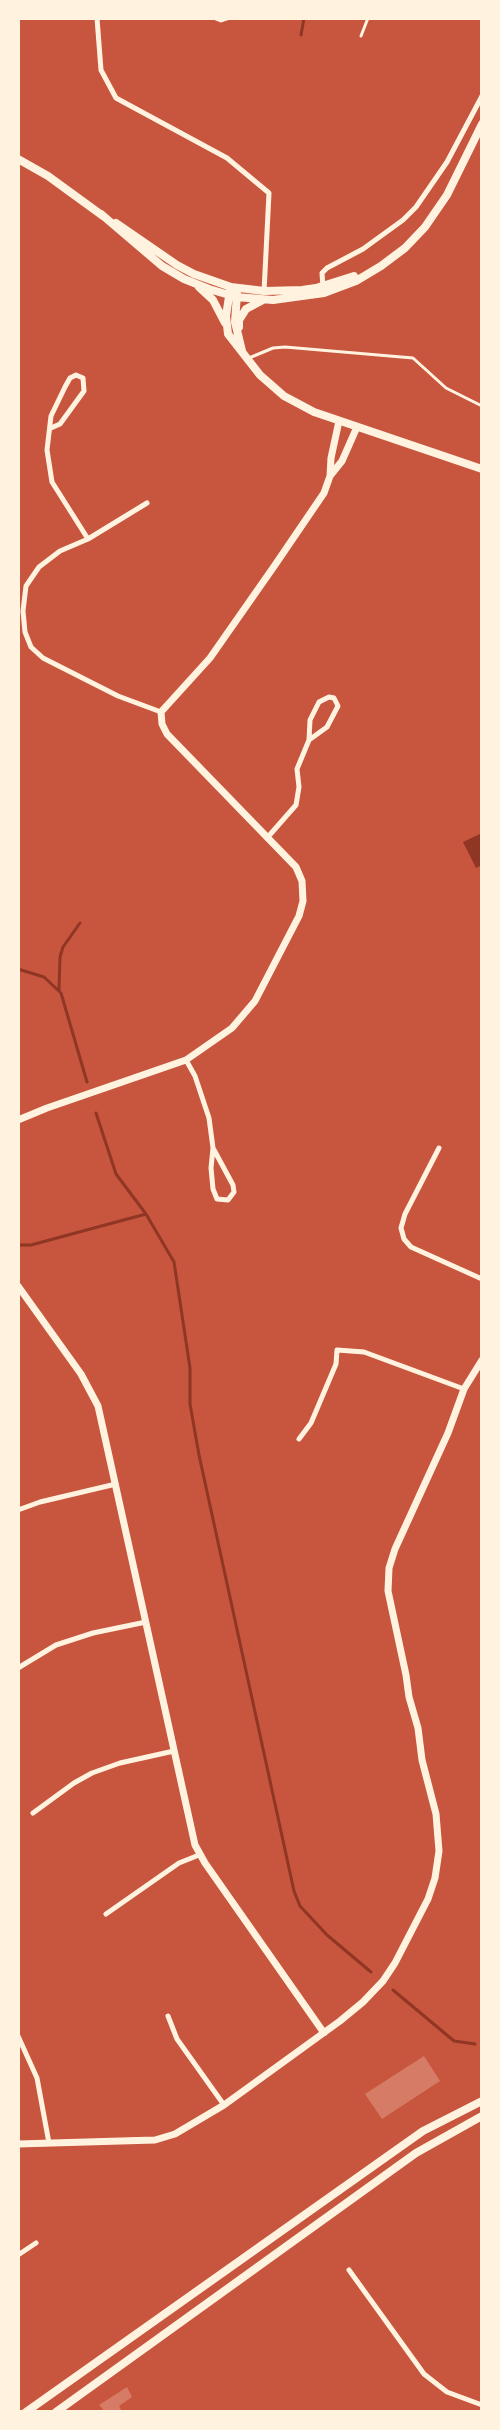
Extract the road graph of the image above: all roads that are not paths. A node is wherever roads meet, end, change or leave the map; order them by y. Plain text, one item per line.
1 (96, 18) edge
2 (216, 18) edge
3 (226, 18) edge
4 (368, 18) edge
5 (361, 36) dead end
6 (482, 96) edge
7 (482, 124) edge
8 (18, 159) edge
9 (101, 214) junction
10 (193, 283) junction
11 (323, 290) junction
12 (264, 291) junction
13 (234, 292) junction
14 (264, 300) junction
15 (226, 324) junction
16 (238, 333) junction
17 (245, 355) junction
18 (482, 405) edge
19 (339, 421) junction
20 (357, 427) junction
21 (51, 428) junction
22 (482, 469) edge
23 (330, 477) junction
24 (147, 503) dead end
25 (88, 539) junction
26 (161, 712) junction
27 (309, 740) junction
28 (267, 838) junction
29 (186, 1060) junction
30 (18, 1120) edge
31 (213, 1148) junction
32 (439, 1148) dead end
33 (482, 1279) edge
34 (18, 1286) edge
35 (482, 1360) edge
36 (464, 1389) junction
37 (299, 1438) dead end
38 (116, 1484) junction
39 (18, 1510) edge
40 (146, 1622) junction
41 (18, 1668) edge
42 (174, 1751) junction
43 (33, 1813) dead end
44 (199, 1855) junction
45 (106, 1914) dead end
46 (168, 2016) dead end
47 (324, 2033) junction
48 (18, 2036) edge
49 (482, 2101) edge
50 (224, 2104) junction
51 (482, 2116) edge
52 (49, 2143) junction
53 (18, 2144) edge
54 (36, 2243) dead end
55 (18, 2255) edge
56 (349, 2270) dead end
57 (482, 2405) edge
58 (26, 2412) edge
59 (56, 2412) edge

1 - 12 street
2 - 3 street
4 - 5 lane
6 - 11 street
7 - 11 main road
8 - 9 main road
9 - 10 main road
9 - 13 main road
10 - 13 main road
10 - 15 main road
11 - 12 main road
11 - 14 main road
12 - 13 main road
12 - 14 street
13 - 14 main road
13 - 15 main road
13 - 16 main road
14 - 16 main road
15 - 17 main road
16 - 17 main road
17 - 18 lane
17 - 19 main road
19 - 20 main road
19 - 23 street
20 - 22 main road
20 - 23 street
21 - 21 street
21 - 25 street
23 - 26 street
24 - 25 street
25 - 26 street
26 - 28 street
27 - 27 street
27 - 28 street
28 - 29 street
29 - 30 street
29 - 31 street
31 - 31 street
32 - 33 street
34 - 38 street
35 - 36 street
36 - 37 street
36 - 47 street
38 - 39 street
38 - 40 street
40 - 41 street
40 - 42 street
42 - 43 street
42 - 44 street
44 - 45 street
44 - 47 street
46 - 50 street
47 - 50 street
48 - 52 street
49 - 58 main road
50 - 52 street
51 - 59 main road
52 - 53 street
54 - 55 street
56 - 57 street

